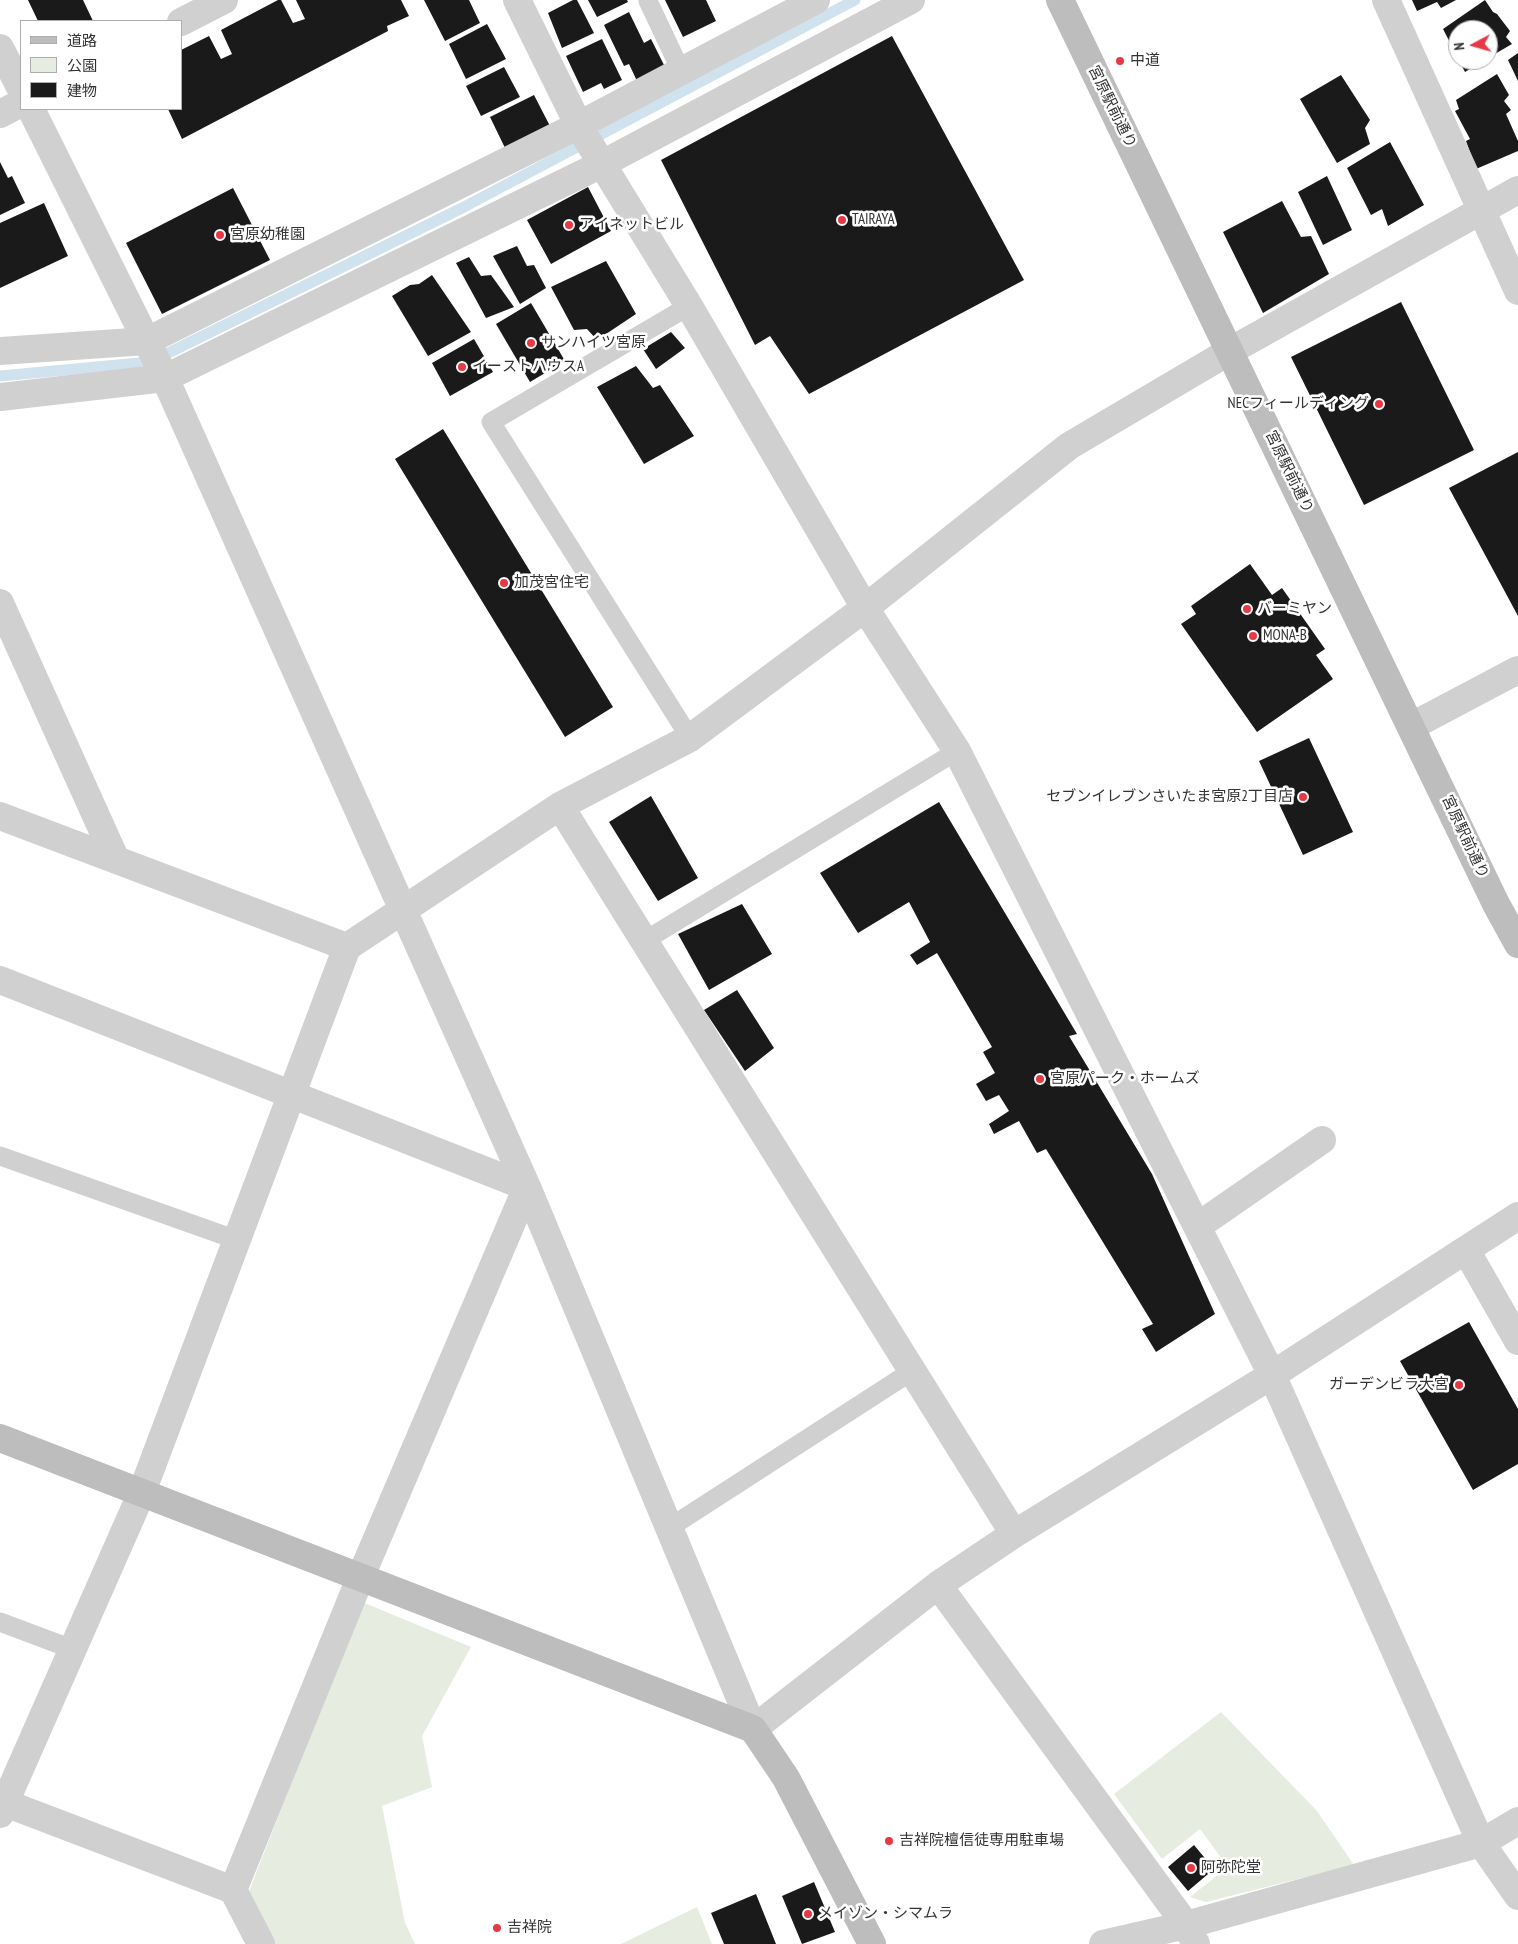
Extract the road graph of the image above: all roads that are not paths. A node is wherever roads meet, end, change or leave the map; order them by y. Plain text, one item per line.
1 (224, 0) edge
2 (517, 0) edge
3 (816, 0) edge
4 (911, 0) edge
5 (1060, 0) edge
6 (1386, 0) edge
7 (648, 1) edge
8 (182, 21) edge
9 (0, 48) edge
10 (681, 71) junction
11 (20, 87) edge
12 (20, 104) edge
13 (32, 110) edge
14 (0, 114) edge
15 (580, 126) junction
16 (601, 163) junction
17 (1518, 190) edge
18 (1483, 212) junction
19 (1518, 291) edge
20 (689, 306) junction
21 (148, 342) junction
22 (0, 351) edge
23 (1230, 351) junction
24 (165, 377) junction
25 (0, 397) edge
26 (0, 602) edge
27 (866, 608) junction
28 (1518, 670) edge
29 (1412, 726) junction
30 (690, 738) junction
31 (956, 751) junction
32 (560, 806) junction
33 (0, 816) edge
34 (116, 860) junction
35 (404, 911) junction
36 (644, 941) junction
37 (1518, 944) edge
38 (348, 947) junction
39 (0, 980) edge
40 (292, 1094) junction
41 (1322, 1140) dead end
42 (0, 1156) edge
43 (527, 1187) junction
44 (1518, 1216) edge
45 (1198, 1226) junction
46 (237, 1240) junction
47 (1466, 1250) junction
48 (1518, 1341) edge
49 (912, 1371) junction
50 (1272, 1375) junction
51 (0, 1438) edge
52 (142, 1492) junction
53 (669, 1528) junction
54 (1014, 1534) junction
55 (361, 1576) junction
56 (938, 1585) junction
57 (0, 1622) edge
58 (72, 1649) junction
59 (753, 1728) junction
60 (2, 1806) edge
61 (1518, 1821) edge
62 (1481, 1843) junction
63 (233, 1890) junction
64 (1518, 1896) edge
65 (1191, 1935) edge
66 (261, 1944) edge
67 (872, 1944) edge
68 (1103, 1944) edge

1 - 8 street
2 - 15 street
3 - 10 street
4 - 16 street
5 - 23 street, 宮原駅前通り
6 - 18 street
7 - 10 lane
9 - 11 street
10 - 15 street
12 - 14 street
13 - 21 street
15 - 16 street
15 - 21 street
16 - 20 street
16 - 24 street
17 - 18 street
18 - 19 street
18 - 23 street
20 - 27 street
20 - 30 lane
21 - 22 street
21 - 24 street
23 - 27 street
23 - 29 street, 宮原駅前通り
24 - 25 street
24 - 35 street
26 - 34 street
27 - 30 street
27 - 31 street
28 - 29 street
29 - 37 street, 宮原駅前通り
30 - 32 street
31 - 36 lane
31 - 45 street
32 - 35 street
32 - 36 street
33 - 34 street
34 - 38 street
35 - 38 street
35 - 43 street
36 - 49 street
38 - 40 street
39 - 40 street
40 - 43 street
40 - 46 street
41 - 45 street
42 - 46 lane
43 - 53 street
43 - 55 street
44 - 47 street
45 - 50 street
46 - 52 street
47 - 48 street
47 - 50 street
49 - 53 lane
49 - 54 street
50 - 54 street
50 - 62 street
51 - 52 street
52 - 55 street
52 - 58 street
53 - 59 street
54 - 56 street
55 - 59 street
55 - 63 street
56 - 59 street
56 - 65 street
57 - 58 lane
58 - 60 street
59 - 67 street
60 - 63 street
61 - 62 street
62 - 64 street
62 - 65 street
63 - 66 street
65 - 68 street

